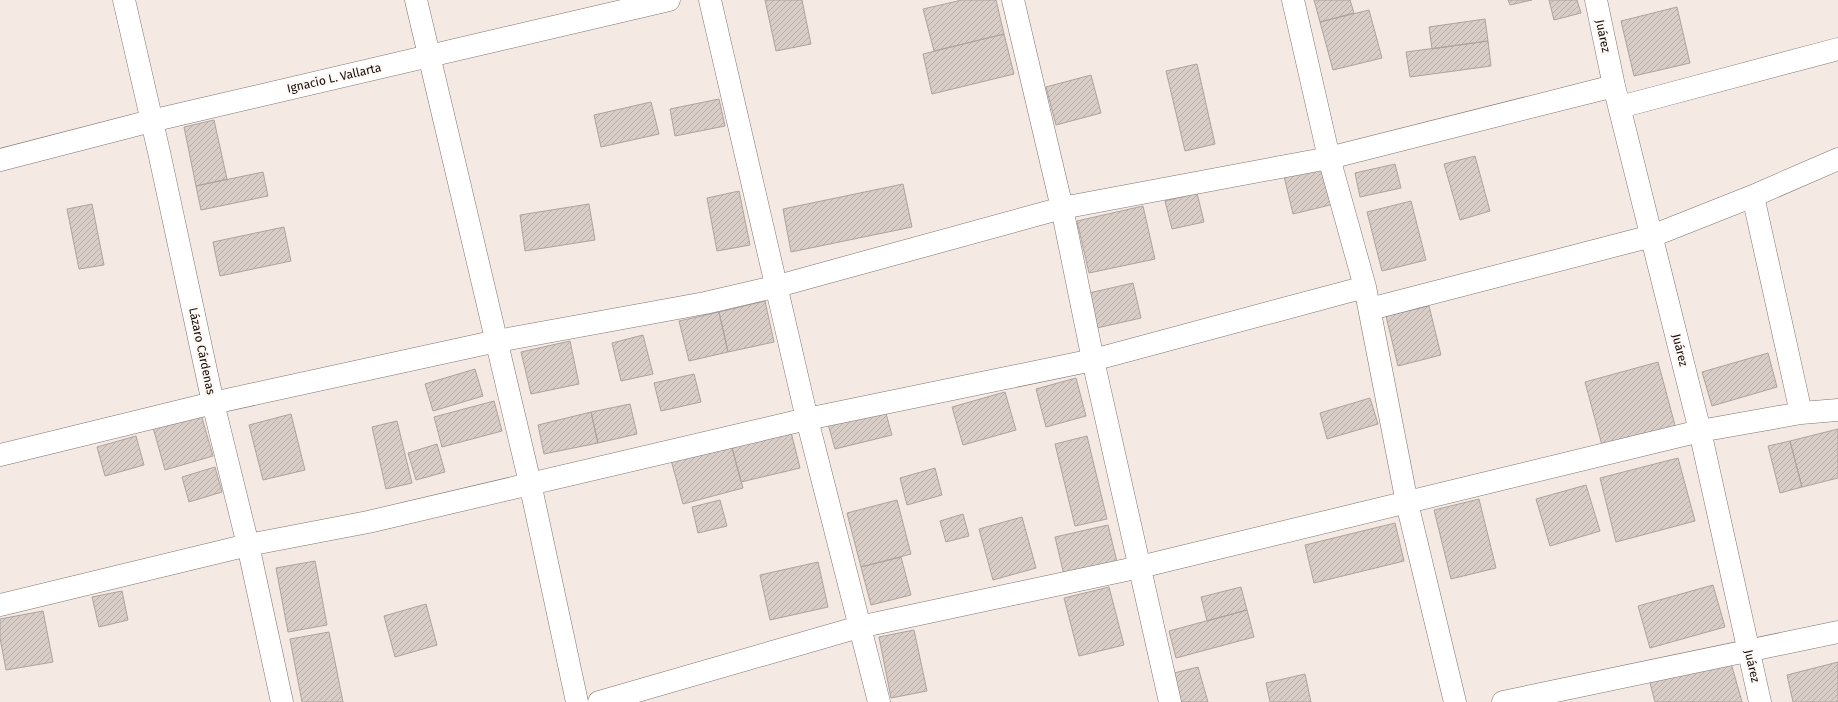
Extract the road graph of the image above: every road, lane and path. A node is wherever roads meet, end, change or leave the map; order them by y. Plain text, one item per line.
1 (124, 0) edge
2 (416, 0) edge
3 (669, 0) edge
4 (710, 0) edge
5 (1013, 0) edge
6 (1293, 0) edge
7 (1596, 0) edge
8 (1838, 49) edge
9 (428, 55) junction
10 (1614, 86) junction
11 (1620, 107) junction
12 (151, 121) junction
13 (1329, 158) junction
14 (1838, 159) edge
15 (0, 160) edge
16 (1753, 196) junction
17 (1062, 208) junction
18 (1652, 236) junction
19 (778, 286) junction
20 (1365, 287) junction
21 (1370, 309) junction
22 (497, 341) junction
23 (1093, 360) junction
24 (213, 403) junction
25 (1838, 410) edge
26 (1801, 413) junction
27 (807, 419) junction
28 (1700, 431) junction
29 (0, 455) edge
30 (530, 483) junction
31 (1407, 503) junction
32 (248, 545) junction
33 (1140, 568) junction
34 (0, 605) edge
35 (859, 627) junction
36 (1838, 632) edge
37 (1749, 651) junction
38 (282, 702) edge
39 (577, 702) edge
40 (599, 702) edge
41 (879, 702) edge
42 (1170, 702) edge
43 (1455, 702) edge
44 (1502, 702) edge
45 (1760, 702) edge

1 - 12 street, Lázaro Cárdenas
2 - 9 street
3 - 9 street, Ignacio L. Vallarta
4 - 19 street
5 - 17 street
6 - 13 street
7 - 10 street, Juárez
8 - 11 street
9 - 12 street, Ignacio L. Vallarta
9 - 22 street
10 - 11 street, Juárez
10 - 13 street
11 - 18 street, Juárez
12 - 15 street, Ignacio L. Vallarta
12 - 24 street, Lázaro Cárdenas
13 - 17 street
13 - 20 street
14 - 16 street
16 - 18 street
16 - 26 street
17 - 19 street
17 - 23 street
18 - 21 street
18 - 28 street, Juárez
19 - 22 street
19 - 27 street
20 - 21 street
20 - 23 street
21 - 31 street
22 - 24 street
22 - 30 street
23 - 27 street
23 - 33 street
24 - 29 street
24 - 32 street, Lázaro Cárdenas
25 - 26 street
26 - 28 street
27 - 30 street
27 - 35 street
28 - 31 street
28 - 37 street, Juárez
30 - 32 street
30 - 39 street
31 - 33 street
31 - 43 street
32 - 34 street
32 - 38 street, Lázaro Cárdenas
33 - 35 street
33 - 42 street
35 - 40 street
35 - 41 street
36 - 37 street
37 - 44 street
37 - 45 street, Juárez

